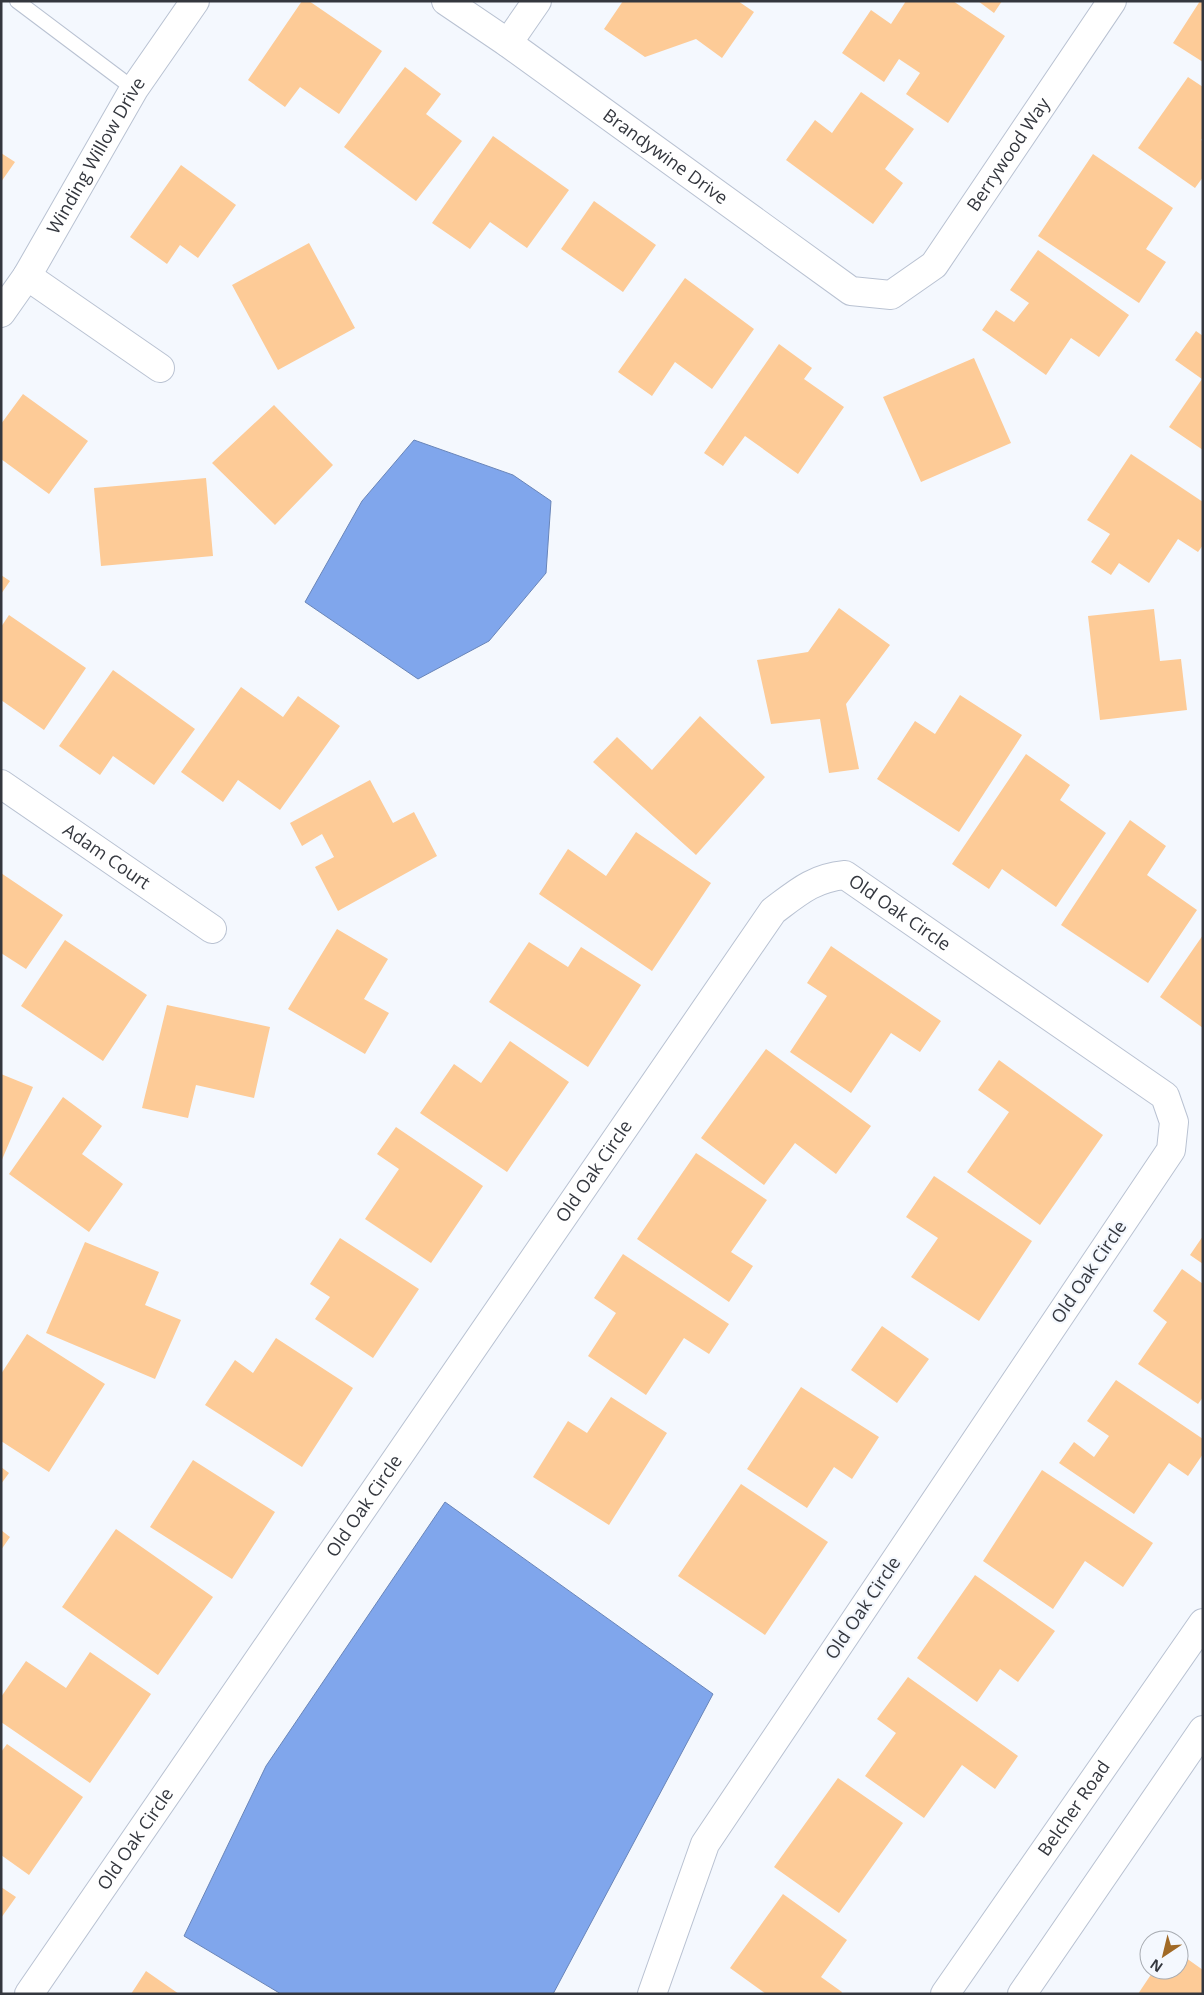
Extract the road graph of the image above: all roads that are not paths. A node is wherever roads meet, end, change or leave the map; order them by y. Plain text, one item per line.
1 (16, 1) edge
2 (196, 1) edge
3 (446, 1) edge
4 (537, 1) edge
5 (1112, 1) edge
6 (508, 43) junction
7 (134, 89) junction
8 (27, 276) junction
9 (891, 294) joint
10 (1, 314) edge
11 (160, 368) dead end
12 (1, 784) edge
13 (212, 929) dead end
14 (1203, 1623) edge
15 (1203, 1730) edge
16 (29, 1994) edge
17 (652, 1994) edge
18 (945, 1994) edge
19 (1022, 1994) edge

1 - 7 lane
2 - 7 street, Winding Willow Drive
3 - 6 street, Brandywine Drive
4 - 6 street
5 - 9 street, Berrywood Way
6 - 9 street, Brandywine Drive
7 - 8 street, Winding Willow Drive
8 - 10 street, Winding Willow Drive
8 - 11 street
12 - 13 street, Adam Court
14 - 18 street, Belcher Road
15 - 19 street
16 - 17 street, Old Oak Circle

